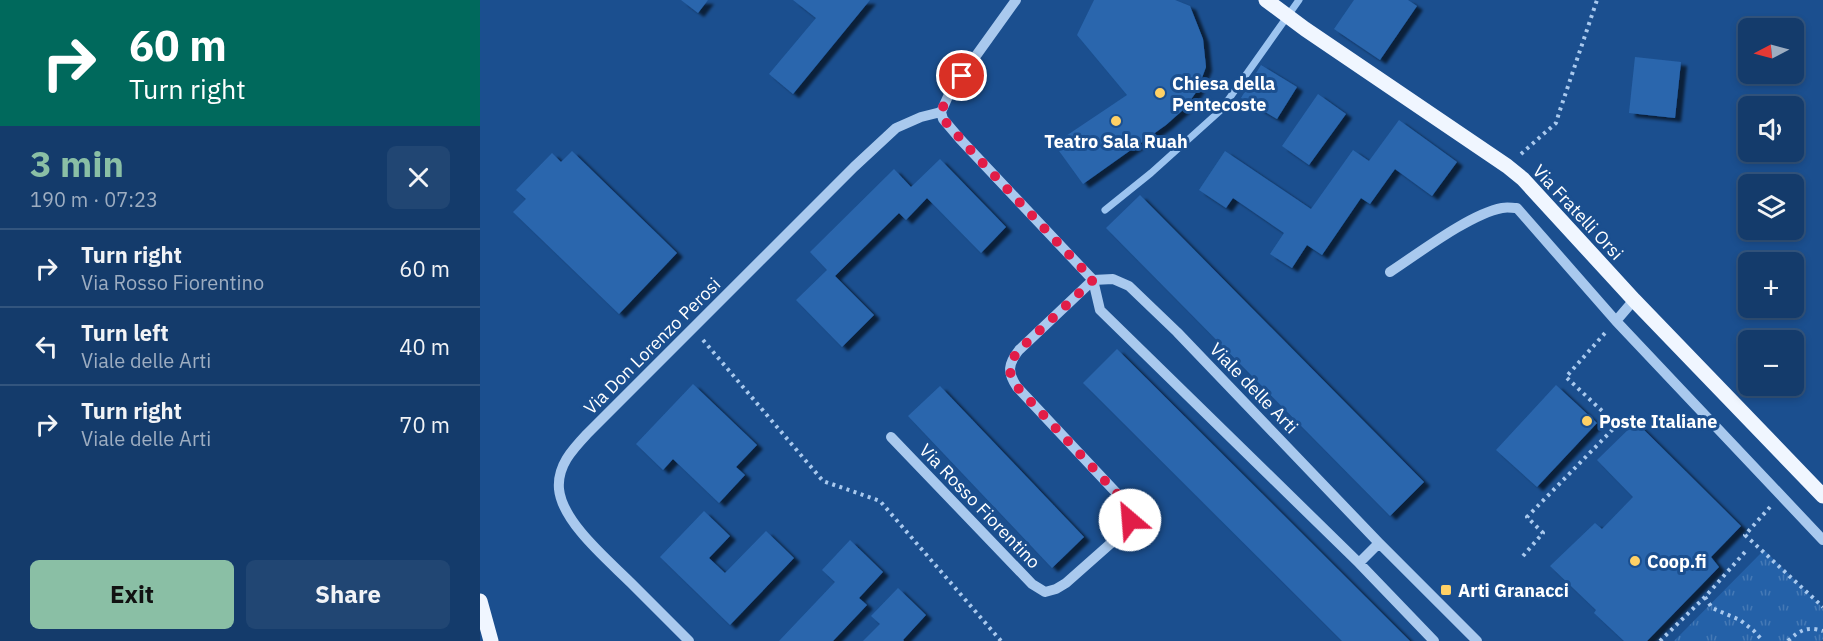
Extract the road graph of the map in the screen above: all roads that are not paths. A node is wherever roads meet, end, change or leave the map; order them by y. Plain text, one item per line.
1 (1017, 0) edge
2 (1266, 0) edge
3 (941, 112) junction
4 (1390, 272) dead end
5 (1093, 280) junction
6 (1634, 300) junction
7 (1616, 321) junction
8 (891, 437) dead end
9 (1823, 496) edge
10 (1823, 540) edge
11 (1379, 543) junction
12 (1359, 563) junction
13 (480, 601) edge
14 (491, 641) edge
15 (689, 641) edge
16 (1434, 641) edge
17 (1477, 641) edge

1 - 3 street
2 - 6 main road, Via Fratelli Orsi
3 - 5 street
3 - 15 street, Via Don Lorenzo Perosi
4 - 7 street
5 - 8 street, Via Rosso Fiorentino
5 - 11 street, Viale delle Arti
5 - 12 street
6 - 7 street
6 - 9 main road, Via Fratelli Orsi
7 - 10 street
11 - 12 street
11 - 17 street, Viale delle Arti
12 - 16 street
13 - 14 main road

